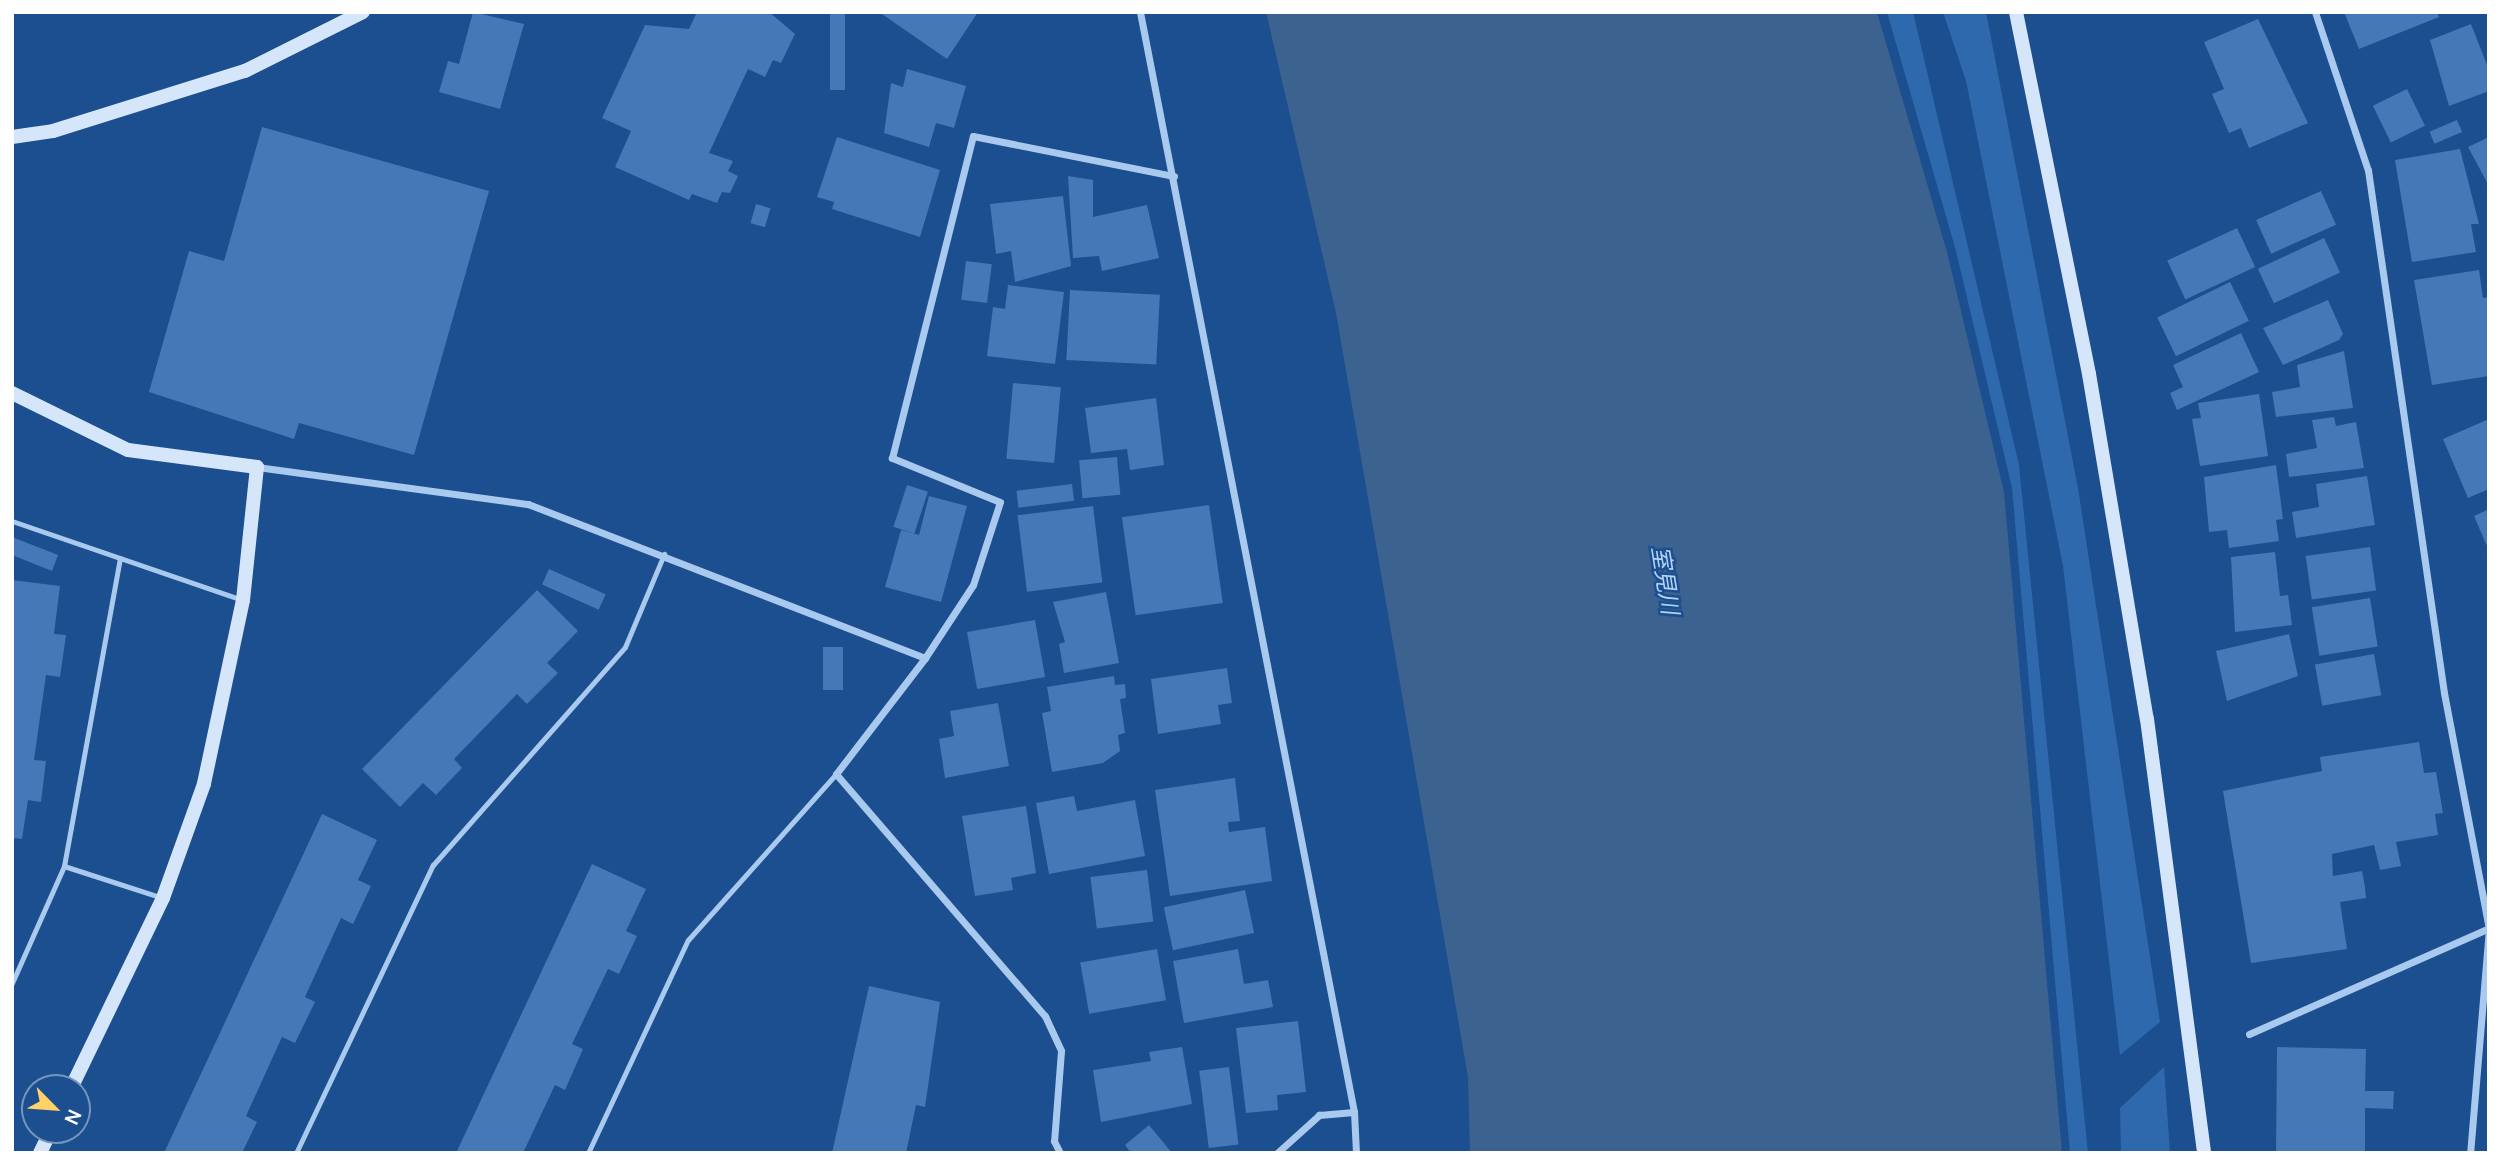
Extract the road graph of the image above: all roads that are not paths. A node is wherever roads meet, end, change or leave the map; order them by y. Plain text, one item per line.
1 (363, 12) edge
2 (1140, 12) edge
3 (2016, 12) edge
4 (2315, 12) edge
5 (12, 137) edge
6 (1174, 176) junction
7 (12, 393) edge
8 (257, 467) junction
9 (12, 521) edge
10 (664, 554) junction
11 (120, 558) junction
12 (243, 600) junction
13 (925, 658) junction
14 (836, 774) junction
15 (64, 866) junction
16 (163, 898) junction
17 (2489, 928) edge
18 (12, 983) edge
19 (2249, 1034) dead end
20 (78, 1074) edge
21 (1354, 1112) junction
22 (296, 1153) edge
23 (588, 1153) edge
24 (1060, 1153) edge
25 (1277, 1153) edge
26 (1356, 1153) edge
27 (2204, 1153) edge
28 (2470, 1153) edge

1 - 5 street
2 - 6 street
3 - 27 street
4 - 17 street
6 - 13 street
6 - 21 street
7 - 8 street
8 - 10 street
8 - 12 street
9 - 11 lane
10 - 13 street
10 - 22 lane
11 - 12 lane
11 - 15 lane
12 - 16 street
13 - 14 street
14 - 23 lane
14 - 24 street
15 - 16 lane
15 - 18 lane
16 - 20 street
19 - 28 street
21 - 25 street
21 - 26 street

